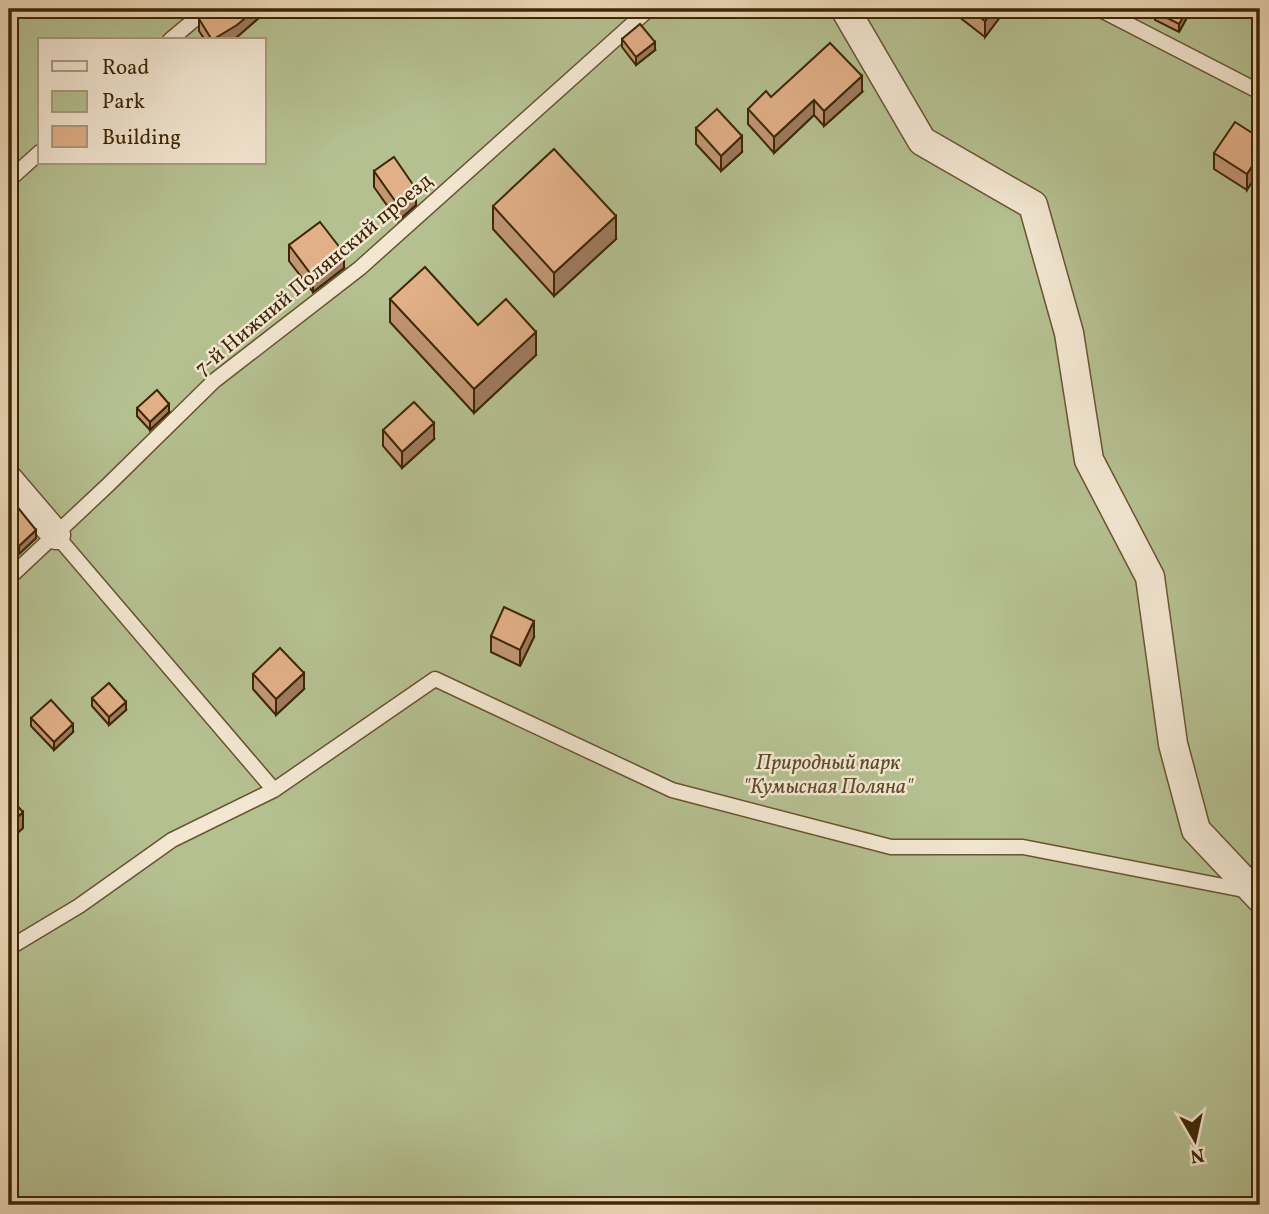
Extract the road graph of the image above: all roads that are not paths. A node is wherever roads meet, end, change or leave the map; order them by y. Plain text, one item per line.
1 (207, 9) edge
2 (649, 9) edge
3 (845, 9) edge
4 (1099, 9) edge
5 (172, 38) edge
6 (1260, 92) edge
7 (38, 154) edge
8 (9, 180) edge
9 (9, 480) edge
10 (56, 535) junction
11 (9, 578) edge
12 (275, 790) junction
13 (1257, 895) edge
14 (9, 948) edge

1 - 5 lane
2 - 10 lane, 7-й Нижний Полянский проезд
3 - 13 street
4 - 6 lane
7 - 8 lane
9 - 10 street
10 - 11 lane, 7-й Нижний Полянский проезд
10 - 12 lane
12 - 13 lane
12 - 14 lane

